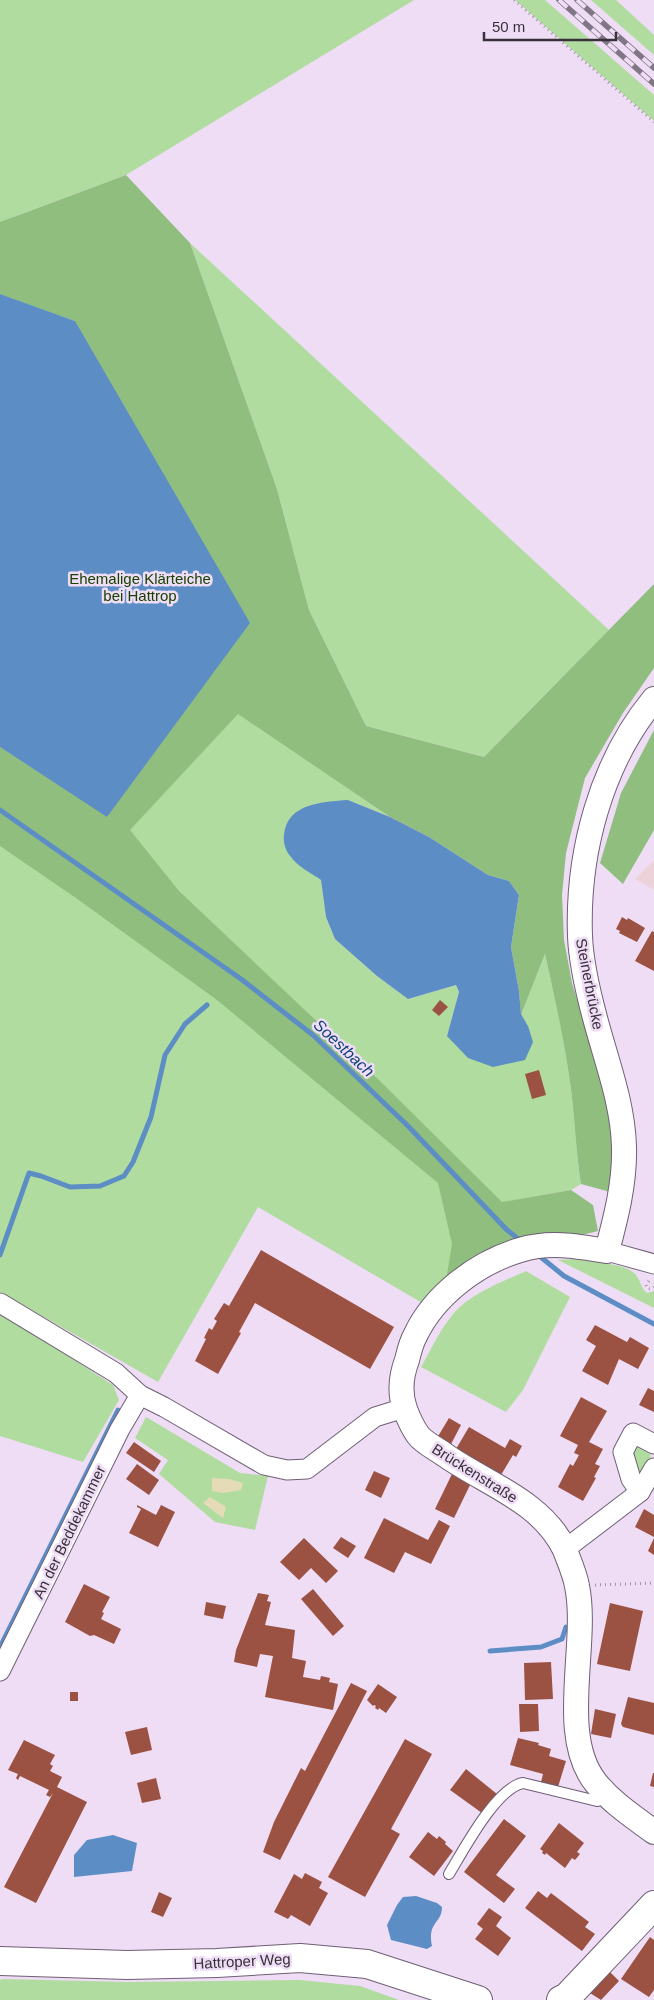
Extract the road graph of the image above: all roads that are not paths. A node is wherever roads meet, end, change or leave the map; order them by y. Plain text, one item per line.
1 (654, 699) edge
2 (607, 1251) junction
3 (654, 1264) edge
4 (0, 1303) edge
5 (140, 1395) junction
6 (404, 1408) junction
7 (654, 1444) edge
8 (654, 1468) edge
9 (640, 1492) junction
10 (564, 1550) junction
11 (0, 1671) edge
12 (609, 1797) junction
13 (654, 1832) edge
14 (449, 1874) dead end
15 (654, 1905) edge
16 (0, 1961) edge
17 (478, 2000) edge
18 (560, 2000) edge

1 - 2 street, Steinerbrücke
2 - 3 street, Brückenstraße
2 - 6 street, Brückenstraße
4 - 5 street
5 - 6 street
5 - 11 street, An der Beddekammer
6 - 10 street, Brückenstraße
7 - 9 street
8 - 9 street
9 - 10 street
10 - 12 street, Brückenstraße
12 - 13 street, Brückenstraße
12 - 14 lane
15 - 18 main road
16 - 17 main road, Hattroper Weg

